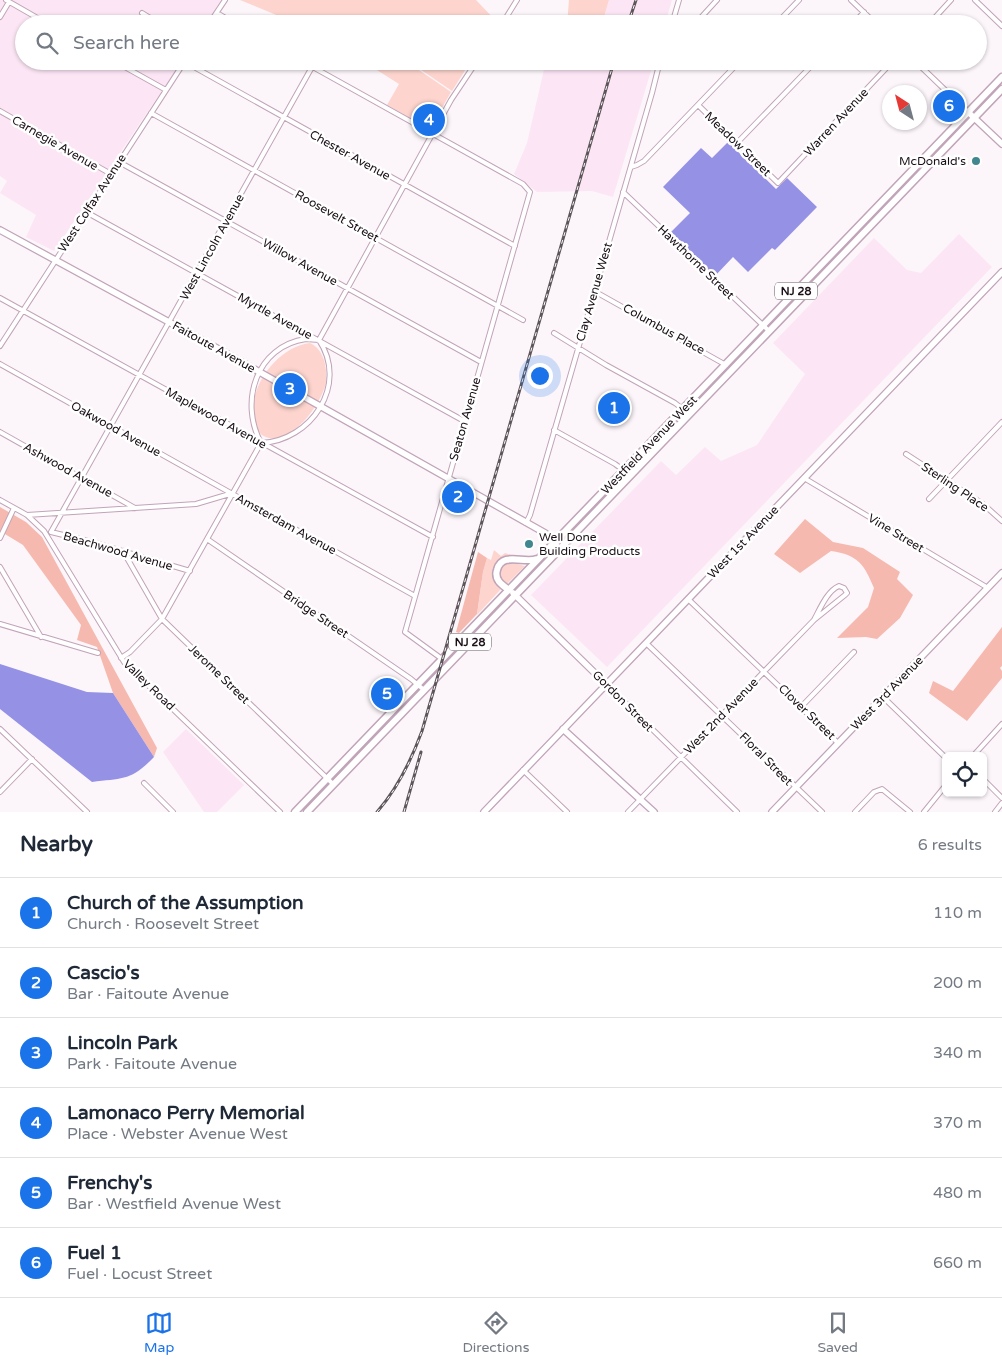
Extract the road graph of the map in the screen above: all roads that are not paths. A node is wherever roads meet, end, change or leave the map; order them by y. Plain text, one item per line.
1 (225, 0) edge
2 (517, 0) edge
3 (679, 0) edge
4 (718, 0) edge
5 (799, 0) edge
6 (851, 0) edge
7 (951, 0) edge
8 (974, 0) edge
9 (8, 1) edge
10 (864, 12) junction
11 (142, 13) dead end
12 (216, 13) joint
13 (32, 15) edge
14 (145, 15) edge
15 (220, 15) edge
16 (508, 15) edge
17 (675, 15) edge
18 (704, 15) edge
19 (785, 15) edge
20 (861, 15) edge
21 (867, 15) edge
22 (937, 15) edge
23 (0, 17) edge
24 (1002, 26) edge
25 (130, 70) edge
26 (179, 70) edge
27 (201, 70) edge
28 (310, 70) edge
29 (317, 70) edge
30 (471, 70) edge
31 (658, 70) edge
32 (731, 70) edge
33 (807, 70) edge
34 (885, 70) edge
35 (924, 70) edge
36 (1002, 77) edge
37 (1002, 89) edge
38 (166, 90) junction
39 (698, 105) junction
40 (0, 111) edge
41 (968, 112) junction
42 (151, 113) junction
43 (284, 118) junction
44 (974, 118) junction
45 (432, 135) junction
46 (736, 144) junction
47 (1002, 144) edge
48 (119, 162) junction
49 (631, 167) junction
50 (254, 170) junction
51 (111, 174) junction
52 (778, 183) joint
53 (404, 185) junction
54 (623, 192) junction
55 (882, 202) junction
56 (887, 208) junction
57 (86, 212) junction
58 (226, 221) junction
59 (0, 230) edge
60 (375, 238) junction
61 (515, 246) junction
62 (54, 260) junction
63 (1002, 272) edge
64 (197, 274) junction
65 (801, 286) junction
66 (347, 289) junction
67 (594, 291) junction
68 (807, 292) junction
69 (0, 298) edge
70 (498, 305) junction
71 (22, 310) junction
72 (523, 320) dead end
73 (170, 323) junction
74 (763, 325) junction
75 (769, 331) junction
76 (554, 333) dead end
77 (319, 340) junction
78 (0, 346) edge
79 (578, 347) junction
80 (481, 362) junction
81 (0, 364) edge
82 (725, 365) junction
83 (731, 370) junction
84 (260, 372) junction
85 (140, 375) junction
86 (321, 407) junction
87 (683, 409) junction
88 (689, 414) junction
89 (464, 421) junction
90 (1002, 422) edge
91 (112, 426) junction
92 (554, 430) junction
93 (0, 432) edge
94 (261, 443) junction
95 (906, 454) dead end
96 (624, 470) junction
97 (630, 476) junction
98 (83, 477) junction
99 (804, 478) junction
100 (448, 479) junction
101 (947, 481) junction
102 (233, 494) junction
103 (929, 499) dead end
104 (0, 500) edge
105 (14, 508) junction
106 (135, 508) junction
107 (64, 512) junction
108 (27, 514) junction
109 (1002, 520) edge
110 (526, 523) junction
111 (51, 532) junction
112 (47, 535) junction
113 (433, 537) junction
114 (0, 538) edge
115 (208, 539) junction
116 (555, 541) junction
117 (123, 551) junction
118 (556, 552) junction
119 (541, 556) junction
120 (0, 567) edge
121 (190, 571) junction
122 (1002, 573) edge
123 (988, 588) junction
124 (509, 590) junction
125 (515, 595) junction
126 (415, 596) junction
127 (688, 599) junction
128 (162, 619) junction
129 (814, 620) junction
130 (0, 624) edge
131 (41, 637) junction
132 (646, 643) junction
133 (854, 652) dead end
134 (98, 653) dead end
135 (121, 658) junction
136 (442, 659) junction
137 (764, 672) junction
138 (418, 684) junction
139 (606, 684) junction
140 (424, 690) junction
141 (883, 697) junction
142 (802, 708) junction
143 (722, 715) junction
144 (1002, 724) edge
145 (0, 729) edge
146 (563, 729) junction
147 (838, 743) junction
148 (977, 752) edge
149 (942, 754) edge
150 (681, 757) junction
151 (32, 759) junction
152 (523, 770) junction
153 (327, 779) junction
154 (144, 783) dead end
155 (987, 783) edge
156 (333, 784) junction
157 (795, 788) junction
158 (942, 790) edge
159 (0, 792) edge
160 (1002, 798) edge
161 (640, 799) junction
162 (1002, 803) edge
163 (87, 812) edge
164 (173, 812) edge
165 (280, 812) edge
166 (295, 812) edge
167 (307, 812) edge
168 (484, 812) edge
169 (567, 812) edge
170 (628, 812) edge
171 (654, 812) edge
172 (737, 812) edge
173 (772, 812) edge
174 (822, 812) edge
175 (855, 812) edge
176 (910, 812) edge
177 (924, 812) edge
178 (995, 812) edge

1 - 12 street
2 - 16 street
3 - 17 street
4 - 18 street
5 - 19 street
6 - 10 street
7 - 22 street
8 - 24 street
9 - 13 street
9 - 23 street
10 - 20 street
10 - 21 street
11 - 14 street
12 - 15 street
25 - 38 street
26 - 38 street, West Colfax Avenue
27 - 43 street, Chester Avenue
28 - 43 street, West Lincoln Avenue
29 - 45 street
30 - 45 street
31 - 49 street, Clay Avenue West
32 - 39 street
33 - 46 street
34 - 52 street, Warren Avenue
35 - 41 street
36 - 41 main road, Westfield Avenue West / NJ 28
37 - 44 main road, Westfield Avenue West / NJ 28
38 - 42 street, West Colfax Avenue
39 - 46 street, Meadow Street
39 - 49 street
40 - 51 street, Carnegie Avenue
41 - 44 street
41 - 55 main road, Westfield Avenue West / NJ 28
42 - 48 street, West Colfax Avenue
42 - 50 street, Roosevelt Street
43 - 50 street, West Lincoln Avenue
43 - 53 street, Chester Avenue
44 - 47 street
44 - 56 main road, Westfield Avenue West / NJ 28
45 - 53 street
45 - 61 street, Seaton Avenue
46 - 52 street, Meadow Street
48 - 51 street, West Colfax Avenue
48 - 58 street, Willow Avenue
49 - 54 street, Clay Avenue West
50 - 58 street, West Lincoln Avenue
50 - 60 street, Roosevelt Street
51 - 57 street, West Colfax Avenue
53 - 60 street
53 - 61 street, Chester Avenue
54 - 67 street, Clay Avenue West
54 - 74 street, Hawthorne Street
55 - 56 main road
55 - 65 main road, Westfield Avenue West / NJ 28
56 - 68 main road, Westfield Avenue West / NJ 28
57 - 62 street, West Colfax Avenue
57 - 64 street, Myrtle Avenue
58 - 64 street, West Lincoln Avenue
58 - 66 street, Willow Avenue
59 - 62 street, Faitoute Avenue
60 - 66 street
60 - 70 street, Roosevelt Street
61 - 70 street, Seaton Avenue
62 - 71 street, West Colfax Avenue
62 - 73 street, Faitoute Avenue
63 - 99 street, West 1st Avenue
64 - 73 street, West Lincoln Avenue
64 - 77 street, Myrtle Avenue
65 - 68 main road
65 - 74 main road, Westfield Avenue West / NJ 28
66 - 77 street
66 - 80 street, Willow Avenue
67 - 79 street, Clay Avenue West
67 - 82 street, Columbus Place
68 - 75 main road, Westfield Avenue West / NJ 28
69 - 71 street, Maplewood Avenue
70 - 72 street, Roosevelt Street
70 - 80 street, Seaton Avenue
71 - 78 street, West Colfax Avenue
71 - 85 street, Maplewood Avenue
73 - 84 street, Faitoute Avenue
73 - 85 street, West Lincoln Avenue
74 - 75 street, Hawthorne Street
74 - 82 main road, Westfield Avenue West / NJ 28
75 - 83 main road, Westfield Avenue West / NJ 28
76 - 79 street
77 - 84 street
77 - 86 street
77 - 89 street, Myrtle Avenue
79 - 87 street
79 - 92 street, Clay Avenue West
80 - 89 street, Seaton Avenue
81 - 91 street, Oakwood Avenue
82 - 83 street, Columbus Place
82 - 87 main road, Westfield Avenue West / NJ 28
83 - 88 main road, Westfield Avenue West / NJ 28
84 - 86 street, Faitoute Avenue
84 - 94 street
85 - 91 street, West Lincoln Avenue
85 - 94 street, Maplewood Avenue
86 - 94 street
86 - 100 street, Faitoute Avenue
87 - 88 street
87 - 96 main road, Westfield Avenue West / NJ 28
88 - 97 main road, Westfield Avenue West / NJ 28
89 - 100 street, Seaton Avenue
90 - 101 street
91 - 98 street, West Lincoln Avenue
91 - 102 street, Oakwood Avenue
92 - 96 street
92 - 110 street, Clay Avenue West
93 - 98 street, Ashwood Avenue
94 - 102 street
94 - 113 street, Maplewood Avenue
95 - 101 street, Sterling Place
96 - 97 street
96 - 116 main road, Westfield Avenue West / NJ 28
97 - 118 main road, Westfield Avenue West / NJ 28
98 - 106 street, Ashwood Avenue
98 - 107 street, West Lincoln Avenue
99 - 123 street, Vine Street
99 - 127 street, West 1st Avenue
100 - 110 street, Faitoute Avenue
100 - 113 street, Seaton Avenue
101 - 103 street
101 - 109 street, Sterling Place
102 - 106 street, Amsterdam Avenue
102 - 115 street
102 - 126 street, Amsterdam Avenue
104 - 105 street, Beachwood Avenue
105 - 108 street, Beachwood Avenue
105 - 114 street
106 - 107 street, Amsterdam Avenue
107 - 108 street, Amsterdam Avenue
107 - 111 street, West Lincoln Avenue
108 - 112 street, Beachwood Avenue
110 - 116 street, Faitoute Avenue
111 - 112 street, Beachwood Avenue
111 - 117 street, Beachwood Avenue
112 - 135 street, Valley Road
113 - 126 street, Seaton Avenue
115 - 121 street
115 - 138 street, Bridge Street
116 - 118 street
116 - 119 main road, Westfield Avenue West / NJ 28
117 - 121 street, Beachwood Avenue
117 - 128 street, Jerome Street
118 - 125 main road, Westfield Avenue West / NJ 28
119 - 124 main road, Westfield Avenue West / NJ 28
119 - 124 main road
120 - 131 street
121 - 128 street
122 - 123 street, West 3rd Avenue
123 - 141 street, West 3rd Avenue
124 - 125 street, Gordon Street
124 - 136 main road, Westfield Avenue West / NJ 28
125 - 139 street, Gordon Street
125 - 140 main road, Westfield Avenue West / NJ 28
126 - 136 street, Seaton Avenue
127 - 132 street, West 1st Avenue
127 - 137 street, Clover Street
128 - 135 street
128 - 153 street, Jerome Street
129 - 129 street, West 2nd Avenue
129 - 137 street, West 2nd Avenue
130 - 131 street
131 - 134 street
132 - 139 street, West 1st Avenue
132 - 143 street, Floral Street
133 - 142 street
135 - 165 street, Valley Road
136 - 138 main road, Westfield Avenue West / NJ 28
137 - 142 street, Clover Street
137 - 143 street, West 2nd Avenue
138 - 140 street, Bridge Street
138 - 153 main road, Westfield Avenue West / NJ 28
139 - 146 street, West 1st Avenue
139 - 150 street, Gordon Street
140 - 156 main road, Westfield Avenue West / NJ 28
141 - 147 street, West 3rd Avenue
141 - 149 street
142 - 147 street, Clover Street
143 - 150 street, West 2nd Avenue
143 - 157 street, Floral Street
144 - 148 street
145 - 151 street
146 - 152 street, West 1st Avenue
146 - 161 street
147 - 157 street, West 3rd Avenue
150 - 161 street, West 2nd Avenue
150 - 172 street, Gordon Street
151 - 159 street
151 - 163 street
152 - 168 street, West 1st Avenue
152 - 169 street
153 - 156 street, Jerome Street
153 - 166 main road, Westfield Avenue West / NJ 28
154 - 164 street
155 - 160 street
156 - 167 main road, Westfield Avenue West / NJ 28
157 - 173 street, West 3rd Avenue
157 - 174 street, Floral Street
158 - 177 street
161 - 170 street, West 2nd Avenue
161 - 171 street
162 - 178 street
175 - 176 street

